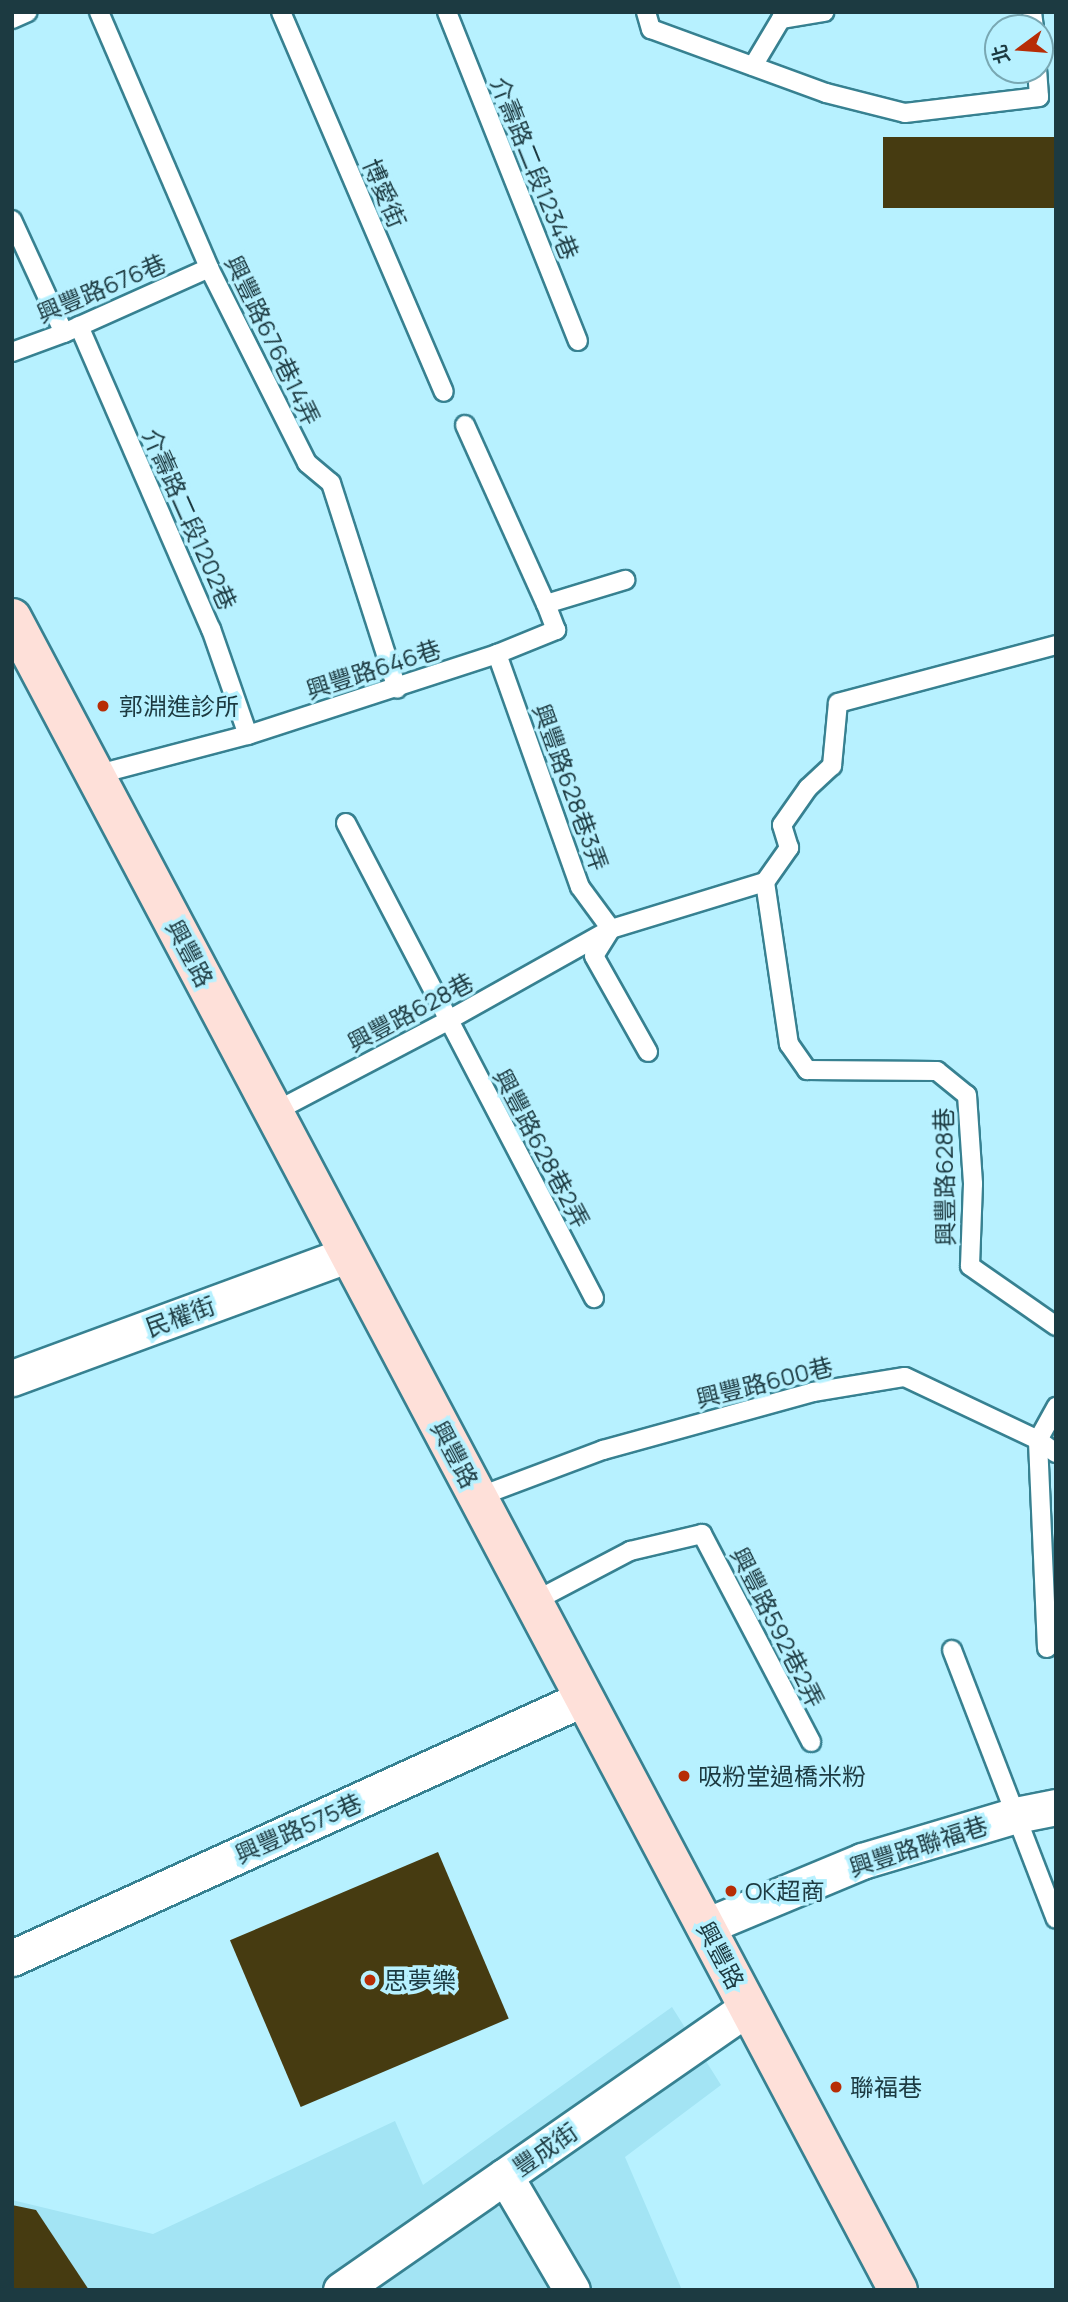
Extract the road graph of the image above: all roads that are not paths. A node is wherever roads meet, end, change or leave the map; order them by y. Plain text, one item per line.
1 (28, 12) edge
2 (99, 12) edge
3 (281, 12) edge
4 (447, 12) edge
5 (646, 12) edge
6 (824, 12) edge
7 (12, 19) edge
8 (753, 65) junction
9 (1038, 84) edge
10 (12, 220) edge
11 (209, 268) junction
12 (72, 330) junction
13 (578, 341) dead end
14 (12, 352) edge
15 (444, 392) dead end
16 (465, 425) dead end
17 (625, 580) dead end
18 (546, 604) junction
19 (12, 618) edge
20 (1056, 645) edge
21 (497, 654) junction
22 (397, 688) junction
23 (248, 735) junction
24 (95, 775) junction
25 (346, 823) dead end
26 (765, 883) junction
27 (611, 929) junction
28 (447, 1021) junction
29 (648, 1052) dead end
30 (274, 1112) junction
31 (349, 1254) junction
32 (594, 1298) dead end
33 (1056, 1326) edge
34 (12, 1378) edge
35 (1056, 1407) edge
36 (1038, 1440) junction
37 (1056, 1453) edge
38 (478, 1497) junction
39 (533, 1602) junction
40 (1047, 1648) dead end
41 (952, 1650) dead end
42 (584, 1698) junction
43 (811, 1742) dead end
44 (1056, 1807) edge
45 (1016, 1815) junction
46 (1056, 1919) edge
47 (706, 1926) junction
48 (12, 1958) edge
49 (748, 2007) junction
50 (505, 2176) junction
51 (341, 2290) edge
52 (572, 2290) edge
53 (898, 2290) edge

1 - 7 lane
2 - 11 lane, 興豐路676巷14弄
3 - 15 lane, 博愛街
4 - 13 lane, 介壽路二段1234巷
5 - 8 lane
6 - 8 lane
8 - 9 lane
10 - 12 lane, 介壽路二段1202巷
11 - 12 lane, 興豐路676巷
11 - 22 lane, 興豐路676巷14弄
12 - 14 lane, 興豐路676巷
12 - 23 lane, 介壽路二段1202巷
16 - 18 lane
17 - 18 lane
18 - 21 lane, 興豐路646巷
19 - 24 main road, 興豐路
20 - 26 lane
21 - 22 lane, 興豐路646巷
21 - 27 lane, 興豐路628巷3弄
22 - 23 lane, 興豐路646巷
23 - 24 lane, 興豐路646巷
24 - 30 main road, 興豐路
25 - 28 lane, 興豐路628巷2弄
26 - 27 lane, 興豐路628巷
26 - 33 lane, 興豐路628巷
27 - 28 lane, 興豐路628巷
27 - 29 lane
28 - 30 lane, 興豐路628巷
28 - 32 lane, 興豐路628巷2弄
30 - 31 main road, 興豐路
31 - 34 street, 民權街
31 - 38 main road, 興豐路
35 - 36 lane
36 - 37 lane, 興豐路600巷
36 - 38 lane, 興豐路600巷
36 - 40 lane
38 - 39 main road, 興豐路
39 - 42 main road, 興豐路
39 - 43 lane, 興豐路592巷2弄
41 - 45 lane
42 - 47 main road, 興豐路
42 - 48 street, 興豐路575巷
44 - 45 street, 興豐路聯福巷
45 - 46 lane
45 - 47 street, 興豐路聯福巷
47 - 49 main road, 興豐路
49 - 50 street, 豐成街
49 - 53 main road, 興豐路
50 - 51 street, 豐成街
50 - 52 street

